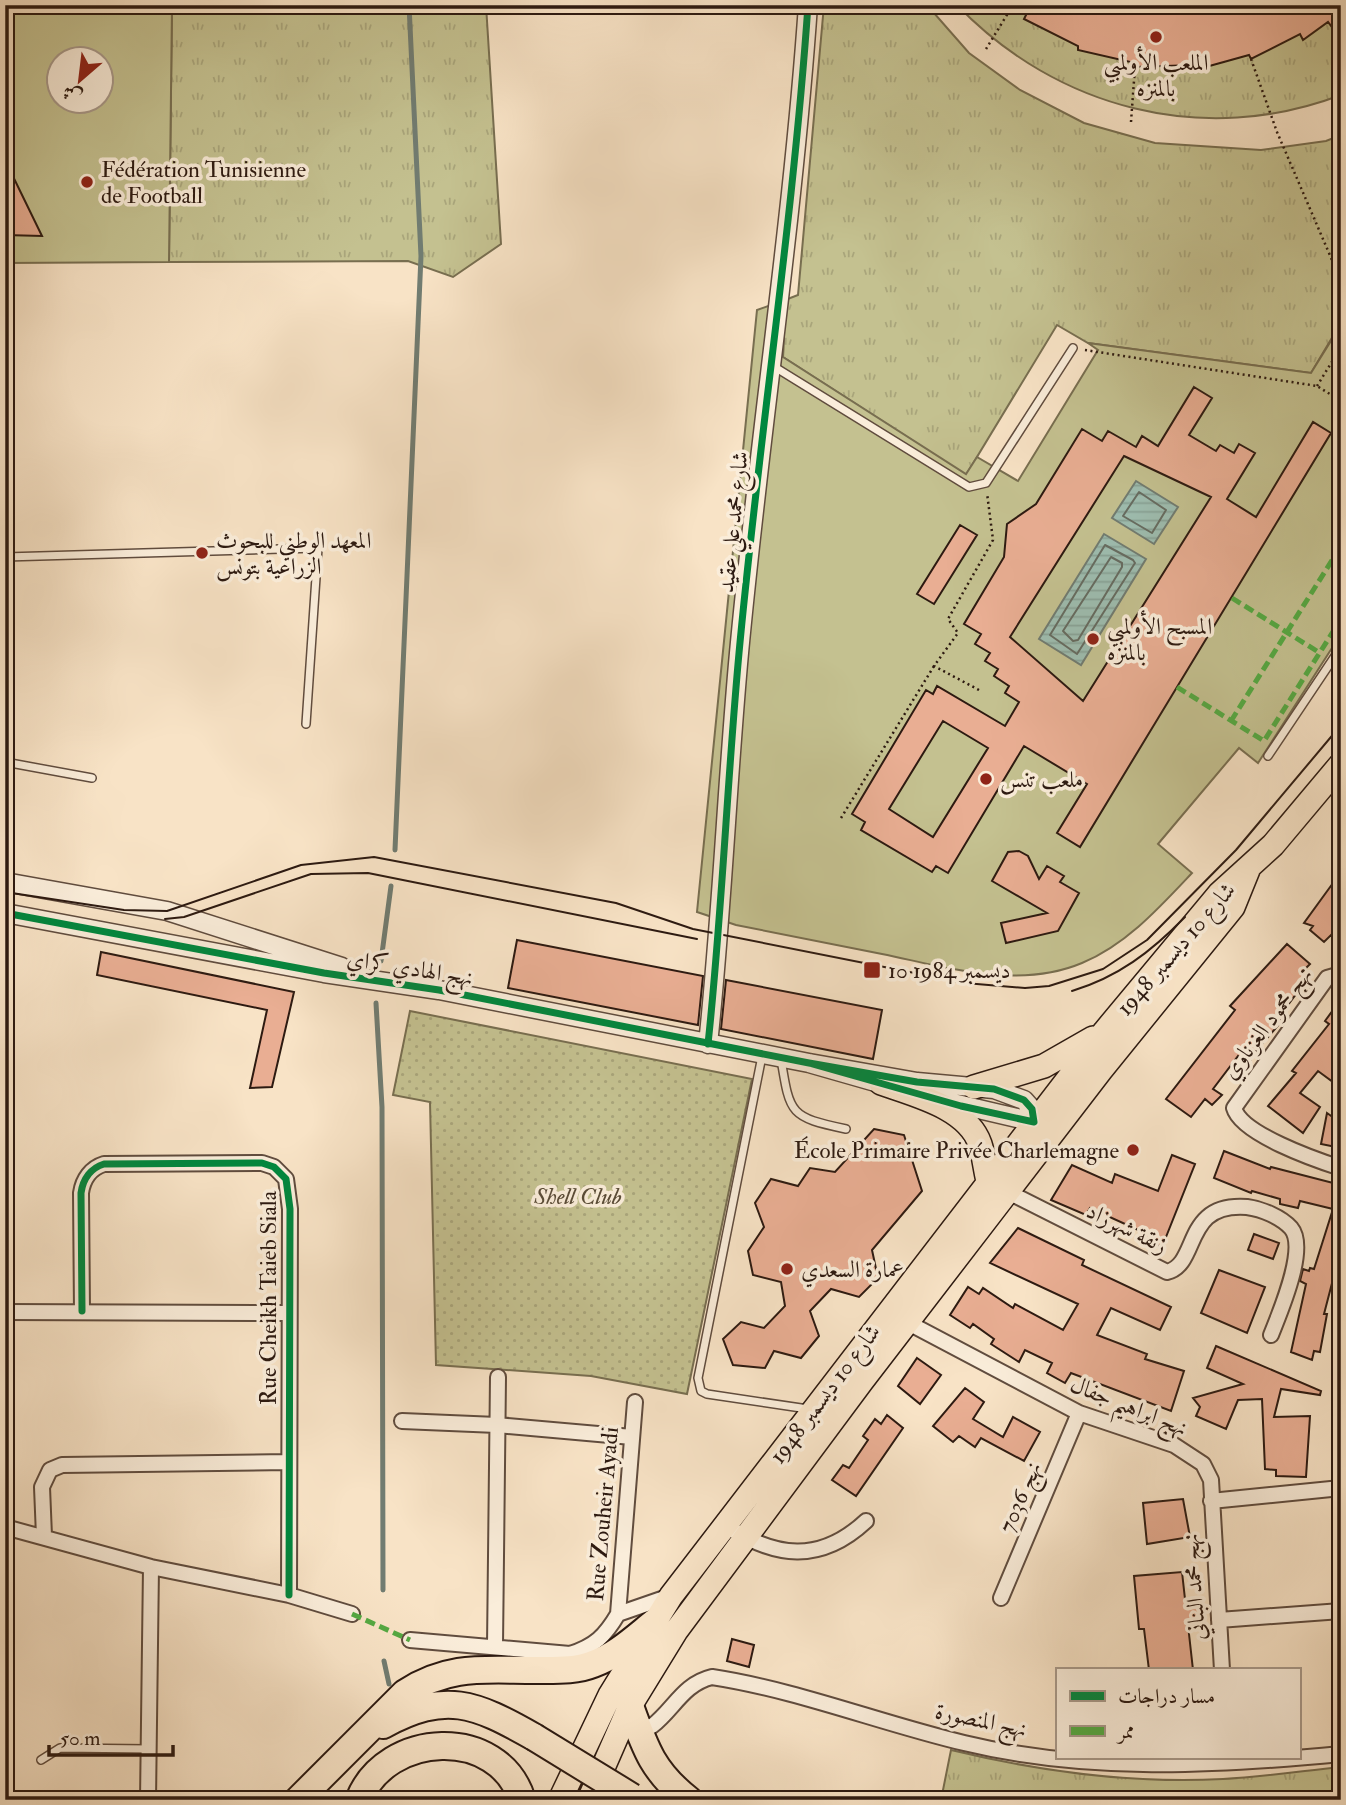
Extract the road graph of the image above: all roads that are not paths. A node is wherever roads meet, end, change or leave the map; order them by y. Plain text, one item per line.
1 (808, 5) edge
2 (1073, 348) road end
3 (769, 364) junction
4 (5, 557) edge
5 (1341, 647) edge
6 (306, 724) dead end
7 (1268, 756) dead end
8 (5, 762) edge
9 (1337, 774) edge
10 (92, 778) dead end
11 (1251, 864) junction
12 (5, 882) edge
13 (5, 913) edge
14 (1341, 974) edge
15 (396, 983) junction
16 (1105, 1031) junction
17 (708, 1044) junction
18 (762, 1055) junction
19 (781, 1058) junction
20 (808, 1063) junction
21 (881, 1083) junction
22 (974, 1087) junction
23 (1034, 1122) junction
24 (1059, 1126) junction
25 (846, 1129) dead end
26 (1040, 1151) junction
27 (1341, 1168) edge
28 (988, 1181) junction
29 (1008, 1192) junction
30 (82, 1311) junction
31 (5, 1312) edge
32 (888, 1312) junction
33 (288, 1313) junction
34 (909, 1323) junction
35 (1271, 1335) dead end
36 (498, 1377) dead end
37 (635, 1402) dead end
38 (812, 1409) junction
39 (1079, 1413) junction
40 (402, 1422) dead end
41 (497, 1425) junction
42 (632, 1437) junction
43 (288, 1462) junction
44 (1341, 1488) edge
45 (1211, 1501) junction
46 (866, 1521) dead end
47 (725, 1525) junction
48 (5, 1527) edge
49 (44, 1536) junction
50 (745, 1538) junction
51 (150, 1566) junction
52 (289, 1595) junction
53 (671, 1596) junction
54 (1001, 1598) dead end
55 (1341, 1611) edge
56 (352, 1614) dead end
57 (618, 1614) junction
58 (1219, 1620) junction
59 (655, 1622) junction
60 (410, 1640) dead end
61 (495, 1646) junction
62 (1222, 1668) edge
63 (634, 1717) junction
64 (363, 1736) junction
65 (150, 1749) junction
66 (1341, 1754) edge
67 (1300, 1757) edge
68 (1261, 1759) edge
69 (41, 1760) dead end
70 (1229, 1761) edge
71 (634, 1799) edge
72 (148, 1800) edge
73 (298, 1800) edge
74 (359, 1800) edge
75 (522, 1800) edge
76 (560, 1800) edge
77 (589, 1800) edge
78 (690, 1800) edge

1 - 3 street, شارع محمد علي عقيد
2 - 3 lane
3 - 17 street, شارع محمد علي عقيد
4 - 6 lane
5 - 7 lane
8 - 10 lane
9 - 11 main road
11 - 16 main road, شارع 10 ديسمبر 1948
11 - 24 main road, شارع 10 ديسمبر 1948
12 - 15 street, نهج الهادي كراي
13 - 15 street, نهج الهادي كراي
14 - 27 street, نهج محمود الغزناوي
15 - 17 street, نهج الهادي كراي
16 - 22 main road
16 - 23 main road, شارع 10 ديسمبر 1948
17 - 18 street, نهج الهادي كراي
18 - 19 street, نهج الهادي كراي
18 - 38 lane
19 - 20 street, نهج الهادي كراي
19 - 25 lane
20 - 21 street, نهج الهادي كراي
20 - 22 street, نهج الهادي كراي
21 - 23 street, نهج الهادي كراي
21 - 28 main road
22 - 23 street, نهج الهادي كراي
23 - 24 main road
23 - 26 main road
23 - 28 main road, شارع 10 ديسمبر 1948
24 - 26 main road, شارع 10 ديسمبر 1948
26 - 29 main road, شارع 10 ديسمبر 1948
28 - 32 main road, شارع 10 ديسمبر 1948
29 - 34 main road, شارع 10 ديسمبر 1948
29 - 35 street, زنقة شهرزاد
30 - 31 street
30 - 33 street
30 - 33 street, Rue Cheikh Taieb Siala
32 - 34 street, نهج ابراهيم جفال
32 - 38 main road, شارع 10 ديسمبر 1948
33 - 43 street, Rue Cheikh Taieb Siala
34 - 39 street, نهج ابراهيم جفال
34 - 50 main road, شارع 10 ديسمبر 1948
36 - 41 street
37 - 42 street, Rue Zouheir Ayadi
38 - 47 main road, شارع 10 ديسمبر 1948
39 - 45 street, نهج ابراهيم جفال
39 - 54 street, نهج 7036
40 - 41 street
41 - 42 street
41 - 61 street
42 - 57 street, Rue Zouheir Ayadi
43 - 49 street
43 - 52 street, Rue Cheikh Taieb Siala
44 - 45 street
45 - 58 street, نهج محمد البناني
46 - 50 street
47 - 50 street
47 - 53 main road, شارع 10 ديسمبر 1948
48 - 49 street
49 - 51 street
50 - 63 main road, شارع 10 ديسمبر 1948
51 - 52 street
51 - 65 street
52 - 56 street
53 - 57 street
53 - 59 main road, شارع 10 ديسمبر 1948
55 - 58 street
57 - 61 street, Rue Zouheir Ayadi
58 - 62 street, نهج محمد البناني
59 - 64 highway
59 - 76 main road, شارع 10 ديسمبر 1948
60 - 61 street, Rue Zouheir Ayadi
63 - 70 street, نهج المنصورة
63 - 77 main road, شارع 10 ديسمبر 1948
63 - 78 highway
64 - 71 highway, bridge
64 - 73 highway
65 - 69 lane
65 - 72 street
66 - 67 street, نهج المنصورة
68 - 70 street, نهج المنصورة
74 - 75 highway

